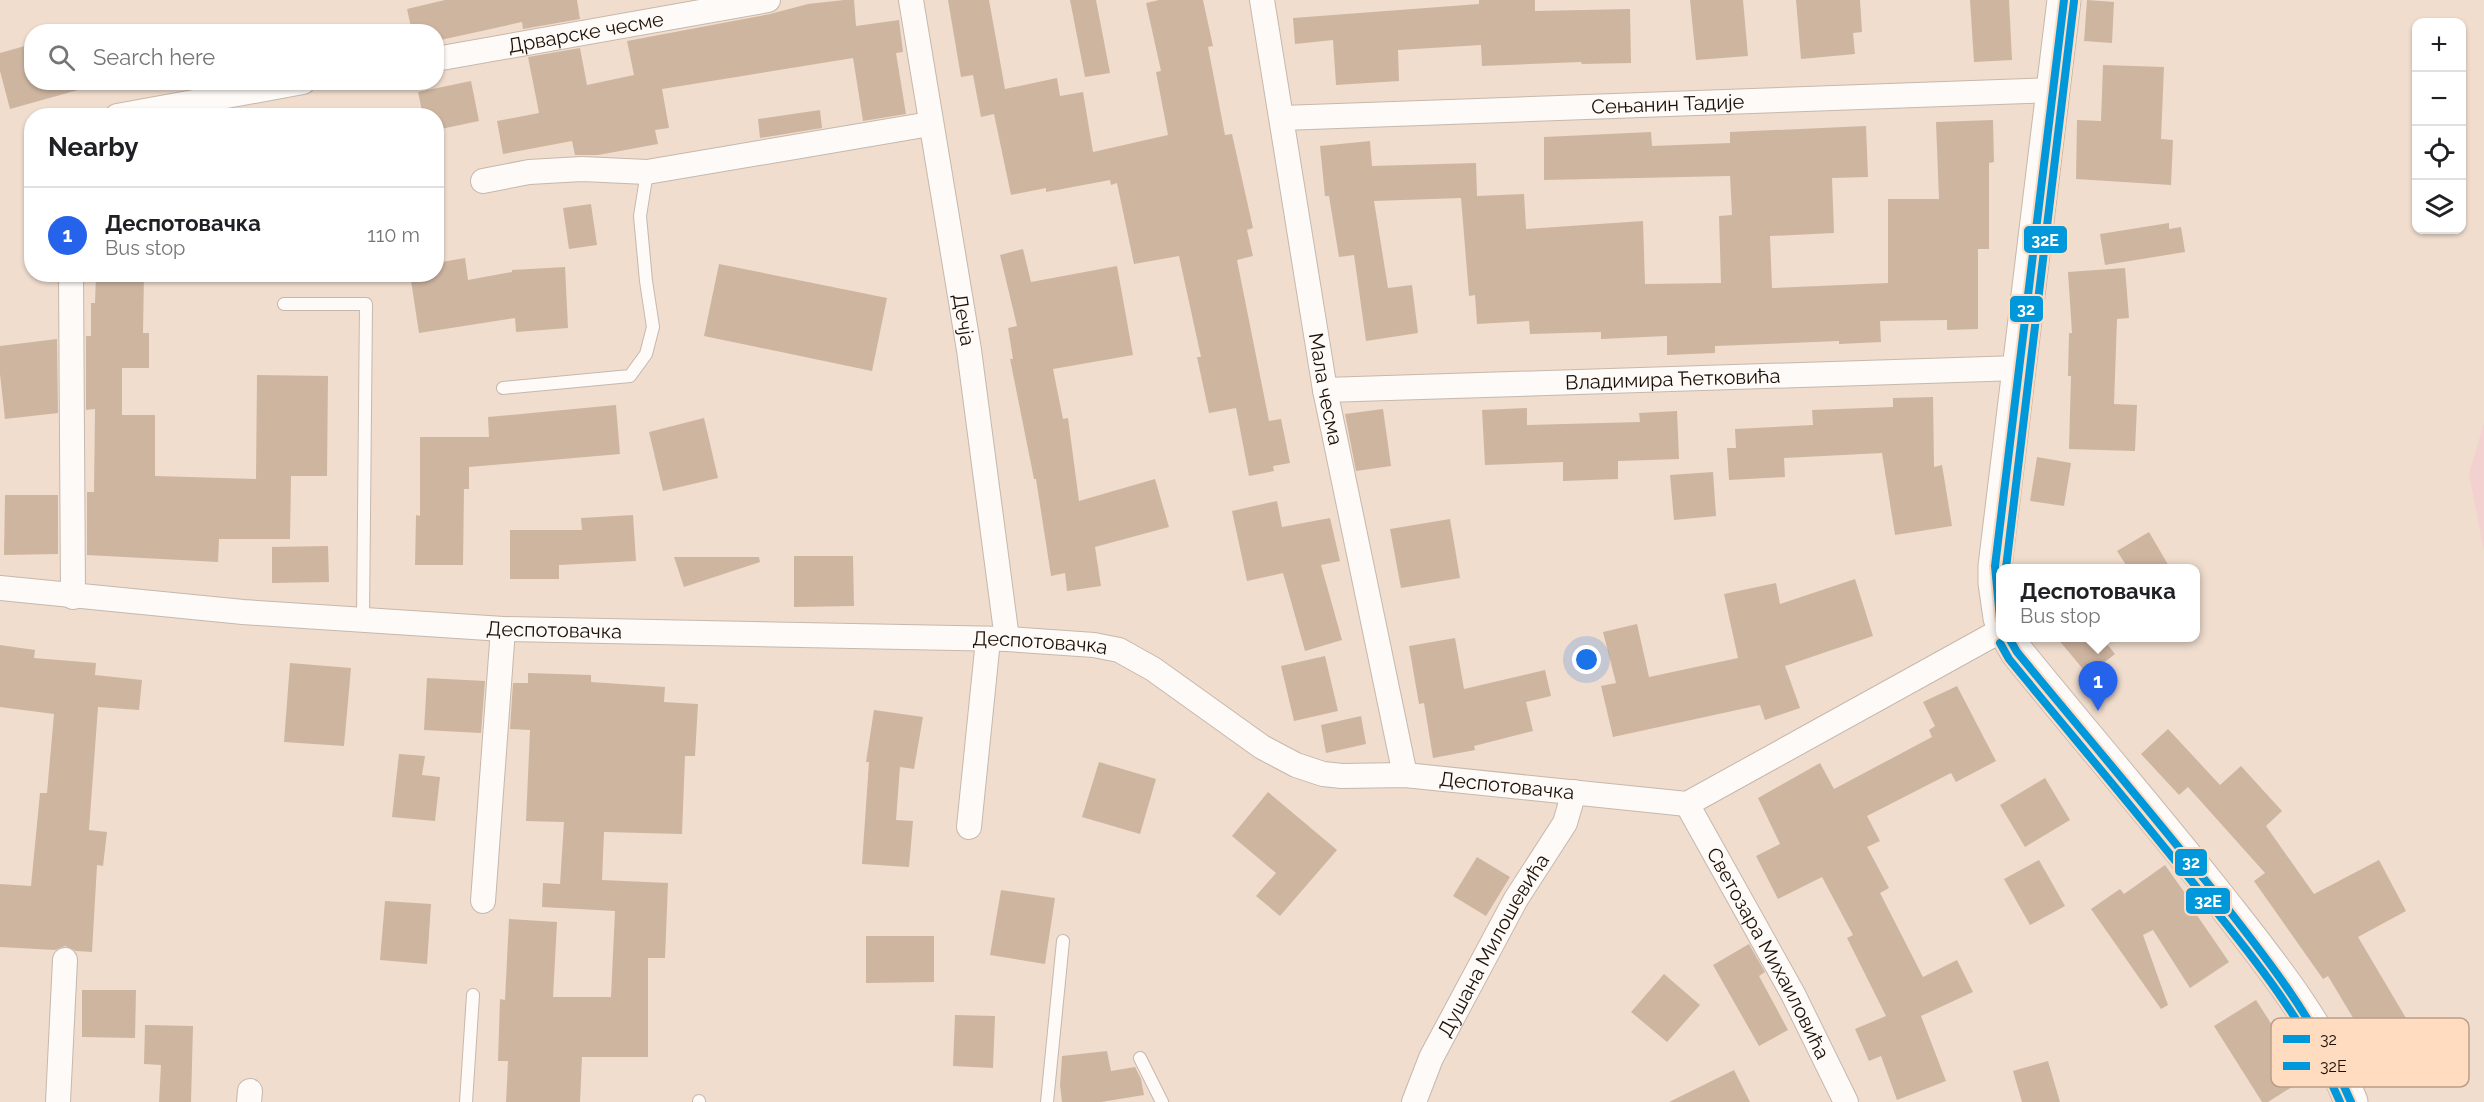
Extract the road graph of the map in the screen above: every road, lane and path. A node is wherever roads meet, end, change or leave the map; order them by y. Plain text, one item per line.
1 (768, 0) edge
2 (911, 0) edge
3 (1262, 0) edge
4 (2064, 0) edge
5 (444, 58) edge
6 (259, 90) edge
7 (2054, 90) junction
8 (161, 108) edge
9 (1282, 118) junction
10 (930, 124) junction
11 (647, 172) junction
12 (483, 181) dead end
13 (71, 282) edge
14 (284, 304) dead end
15 (2019, 368) junction
16 (503, 388) dead end
17 (1325, 390) junction
18 (0, 588) edge
19 (1996, 589) edge
20 (73, 597) junction
21 (363, 619) junction
22 (503, 629) junction
23 (1996, 634) edge
24 (997, 640) junction
25 (2011, 642) edge
26 (1405, 775) junction
27 (1574, 792) junction
28 (1687, 804) junction
29 (969, 827) dead end
30 (483, 902) dead end
31 (1063, 941) dead end
32 (65, 960) dead end
33 (473, 995) dead end
34 (2308, 1018) edge
35 (1140, 1058) dead end
36 (2344, 1087) edge
37 (58, 1102) edge
38 (466, 1102) edge
39 (1047, 1102) edge
40 (1162, 1102) edge
41 (1414, 1102) edge
42 (1846, 1102) edge
43 (2351, 1102) edge

1 - 5 street, Дрварске чесме
2 - 10 street, Дечја
3 - 9 street, Мала чесма
4 - 7 street
6 - 8 street
7 - 9 street, Сењанин Тадије
7 - 15 street
9 - 17 street, Мала чесма
10 - 11 street
10 - 24 street, Дечја
11 - 12 street
11 - 16 lane
13 - 20 street
14 - 21 lane
15 - 17 street, Владимира Ћетковића
15 - 19 street
17 - 26 street, Мала чесма
18 - 20 street, Деспотовачка
20 - 21 street, Деспотовачка
21 - 22 street, Деспотовачка
22 - 24 street, Деспотовачка
22 - 30 street
23 - 28 street
24 - 26 street, Деспотовачка
24 - 29 street, Дечја
25 - 34 street
26 - 27 street, Деспотовачка
27 - 28 street, Деспотовачка
27 - 41 street, Душана Милошевића
28 - 42 street, Светозара Михаиловића
31 - 39 lane
32 - 37 street
33 - 38 lane
35 - 40 lane
36 - 43 street

